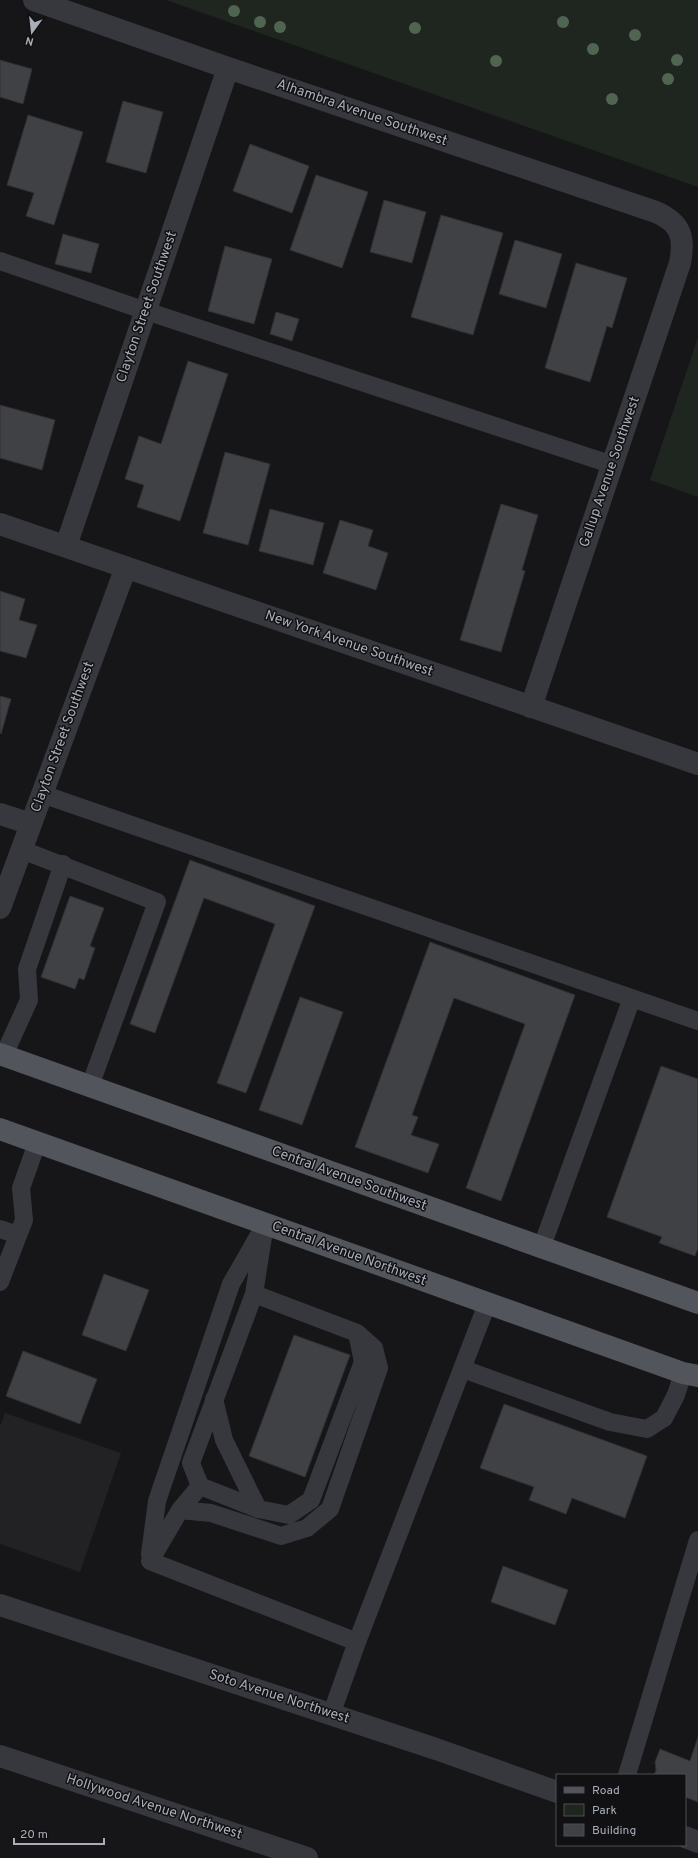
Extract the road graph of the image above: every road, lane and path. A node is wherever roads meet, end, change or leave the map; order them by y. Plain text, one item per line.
1 (34, 0) edge
2 (228, 68) junction
3 (682, 237) joint
4 (0, 261) edge
5 (146, 311) junction
6 (613, 465) junction
7 (0, 524) edge
8 (66, 546) junction
9 (126, 567) junction
10 (531, 707) junction
11 (698, 764) edge
12 (42, 794) junction
13 (0, 814) edge
14 (31, 824) junction
15 (22, 850) junction
16 (63, 864) junction
17 (0, 908) edge
18 (632, 998) junction
19 (698, 1021) edge
20 (2, 1055) edge
21 (90, 1086) junction
22 (0, 1129) edge
23 (37, 1143) junction
24 (265, 1224) junction
25 (0, 1229) edge
26 (18, 1235) junction
27 (541, 1249) junction
28 (0, 1282) edge
29 (254, 1294) junction
30 (698, 1303) edge
31 (487, 1304) junction
32 (357, 1334) junction
33 (208, 1350) junction
34 (464, 1369) junction
35 (690, 1375) edge
36 (214, 1400) junction
37 (200, 1486) junction
38 (258, 1509) junction
39 (180, 1510) junction
40 (698, 1540) edge
41 (150, 1561) junction
42 (0, 1605) edge
43 (357, 1642) junction
44 (331, 1715) junction
45 (0, 1756) edge
46 (627, 1774) edge
47 (556, 1792) edge
48 (686, 1837) edge
49 (698, 1842) edge
50 (307, 1858) edge

1 - 2 street, Alhambra Avenue Southwest
2 - 3 street, Alhambra Avenue Southwest
2 - 5 street, Clayton Street Southwest
3 - 6 street, Gallup Avenue Southwest
4 - 5 lane
5 - 6 lane
5 - 8 street, Clayton Street Southwest
6 - 10 street, Gallup Avenue Southwest
7 - 8 street, New York Avenue Southwest
8 - 9 street, New York Avenue Southwest
9 - 10 street, New York Avenue Southwest
9 - 12 street, Clayton Street Southwest
10 - 11 street, New York Avenue Southwest
12 - 14 street, Clayton Street Southwest
12 - 18 lane
13 - 14 street
14 - 15 street, Clayton Street Southwest
15 - 16 lane
15 - 17 street, Clayton Street Southwest
16 - 20 lane
16 - 21 lane
18 - 19 lane
18 - 27 lane
20 - 21 main road, Central Avenue Southwest
21 - 27 main road, Central Avenue Southwest
22 - 23 main road, Central Avenue Northwest
23 - 24 main road, Central Avenue Northwest
23 - 26 lane
24 - 29 lane
24 - 31 main road, Central Avenue Northwest
24 - 33 lane
25 - 26 lane
26 - 28 lane
27 - 30 main road, Central Avenue Southwest
29 - 32 lane
29 - 36 lane
31 - 34 lane
31 - 35 main road, Central Avenue Northwest
32 - 38 lane
32 - 39 lane
33 - 36 lane
33 - 41 lane
34 - 35 lane
34 - 43 lane
36 - 37 lane
36 - 38 lane
37 - 38 lane
37 - 39 lane
39 - 41 lane
40 - 46 lane
41 - 43 lane
42 - 44 street, Soto Avenue Northwest
43 - 44 lane
44 - 47 street, Soto Avenue Northwest
45 - 50 street, Hollywood Avenue Northwest
48 - 49 street

